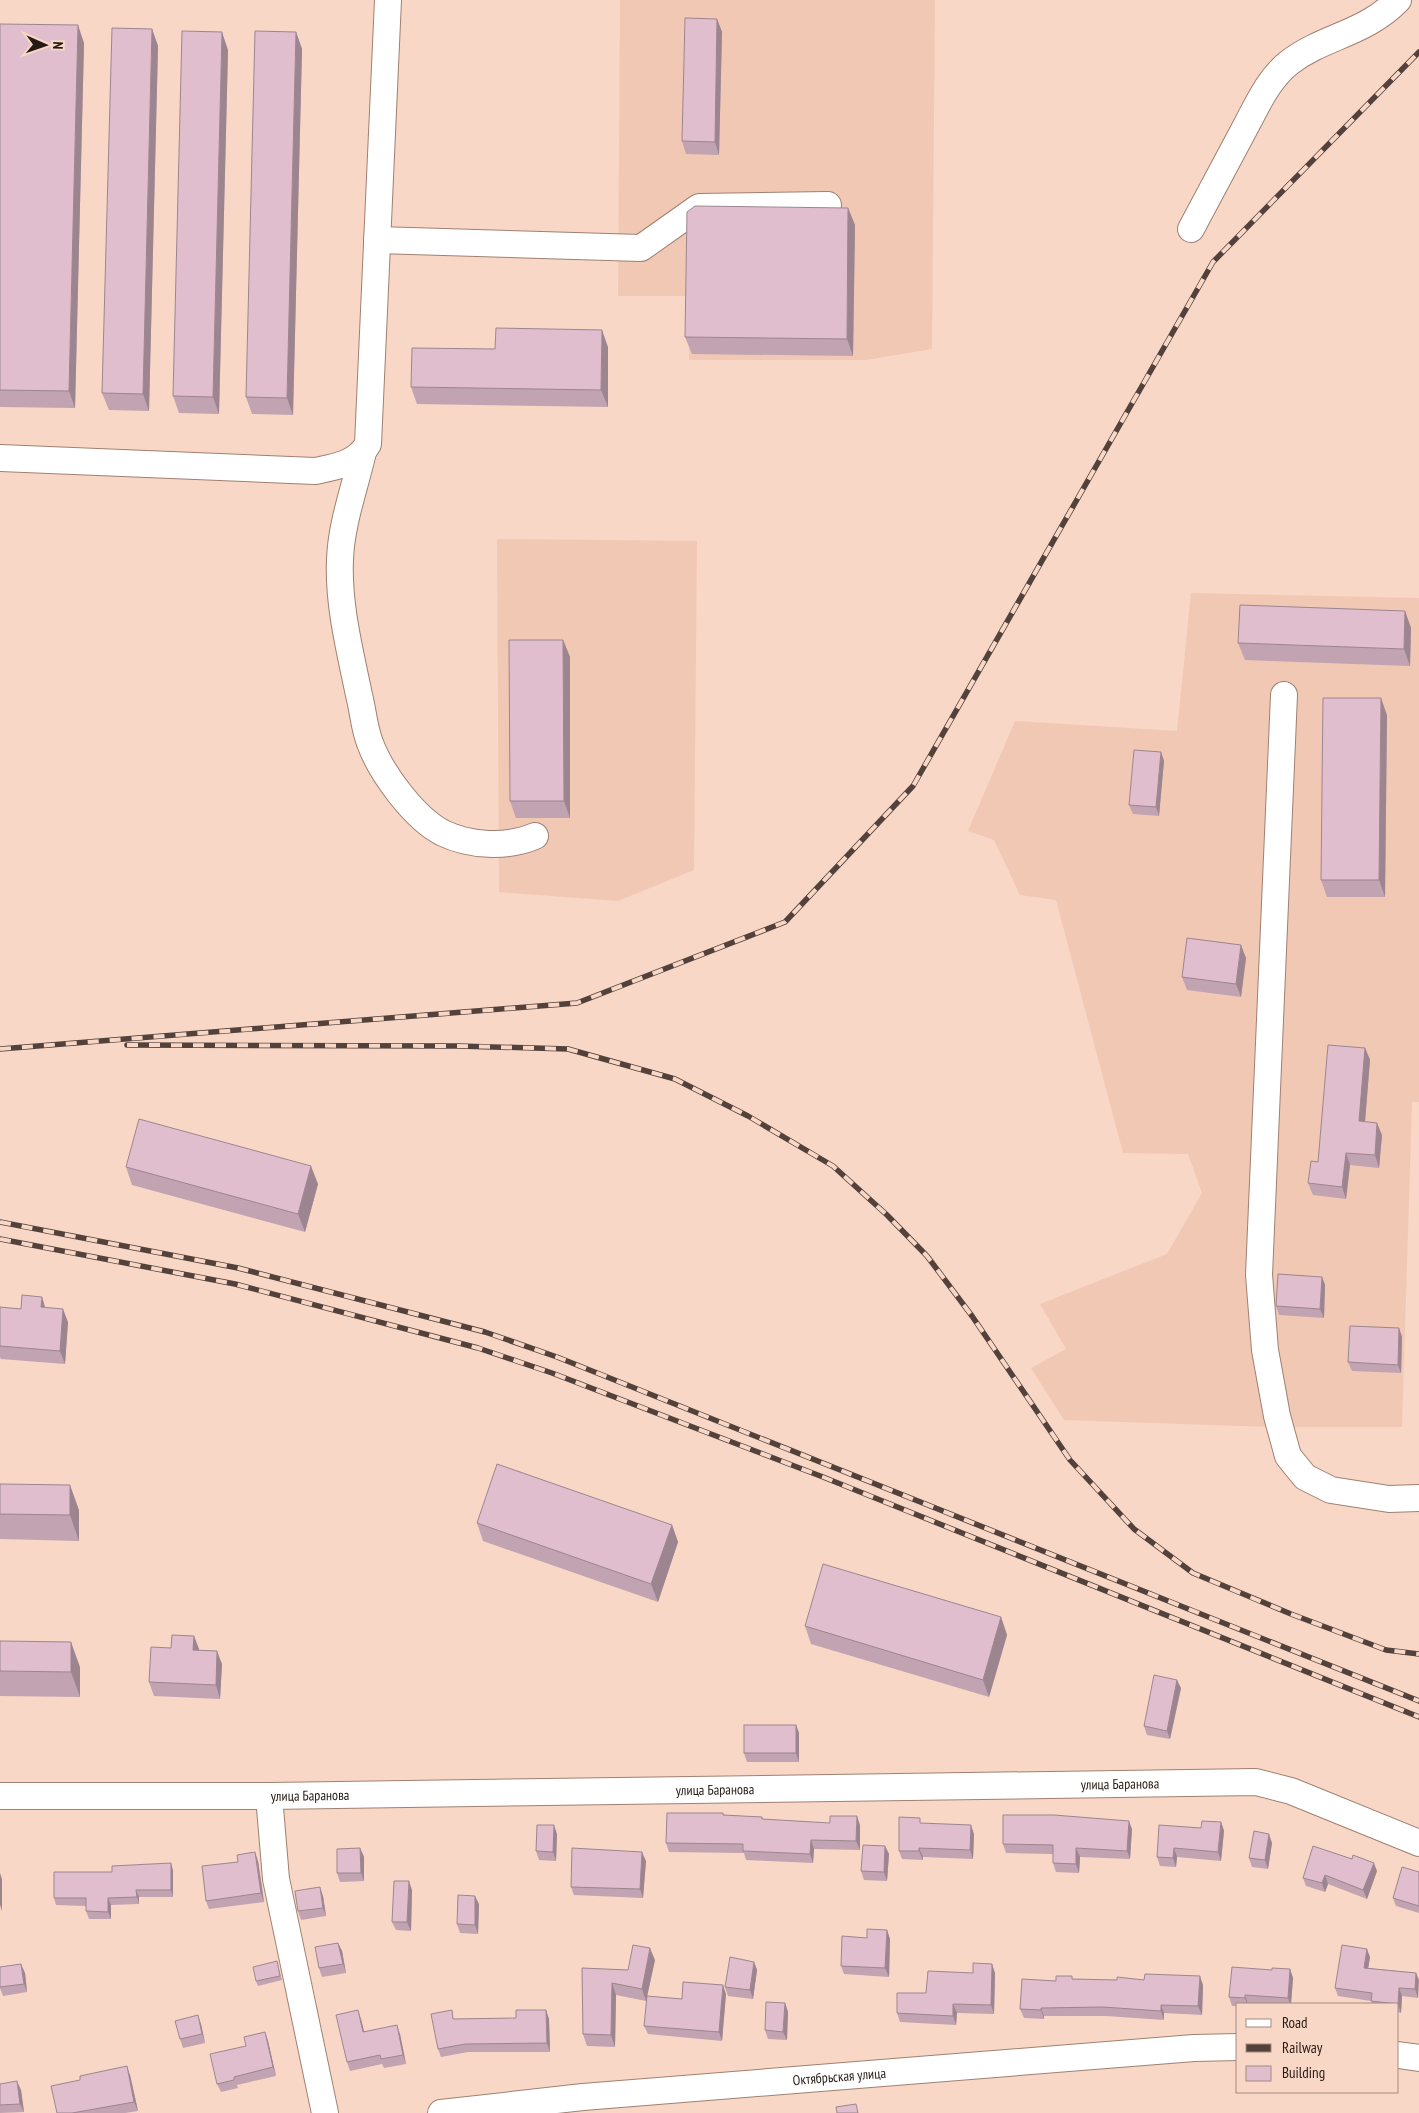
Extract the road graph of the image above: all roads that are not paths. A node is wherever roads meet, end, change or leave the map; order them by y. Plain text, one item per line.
1 (388, 0) edge
2 (1398, 0) edge
3 (828, 205) dead end
4 (1191, 229) dead end
5 (377, 240) junction
6 (363, 452) junction
7 (0, 458) edge
8 (1284, 695) dead end
9 (535, 836) dead end
10 (1419, 1498) edge
11 (0, 1796) edge
12 (269, 1796) junction
13 (1419, 1843) edge
14 (1236, 2047) edge
15 (1399, 2055) edge
16 (1419, 2058) edge
17 (326, 2113) edge
18 (441, 2113) edge

1 - 5 street
2 - 4 street
3 - 5 street
5 - 6 street
6 - 7 street
6 - 9 street
8 - 10 street
11 - 12 street, улица Баранова
12 - 13 street, улица Баранова
12 - 17 street
14 - 18 street, Октябрьская улица
15 - 16 street

